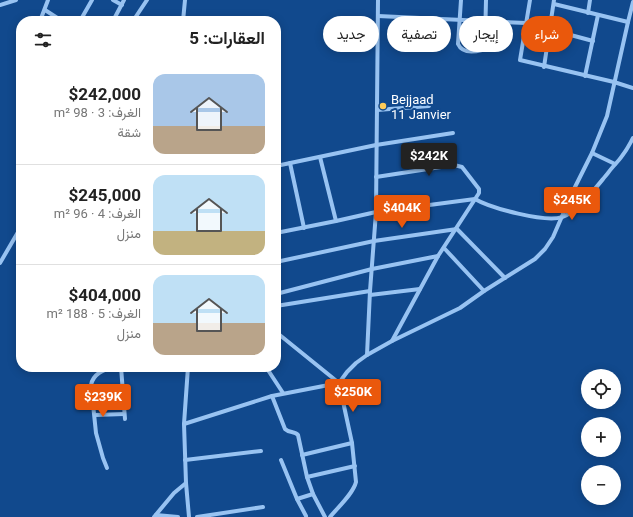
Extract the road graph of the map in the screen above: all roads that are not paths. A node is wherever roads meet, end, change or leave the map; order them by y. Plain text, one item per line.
1 (16, 0) edge
2 (48, 0) edge
3 (92, 0) edge
4 (113, 0) edge
5 (124, 0) edge
6 (147, 0) edge
7 (184, 0) edge
8 (378, 0) edge
9 (461, 0) edge
10 (486, 0) edge
11 (530, 0) edge
12 (590, 0) edge
13 (554, 2) edge
14 (633, 2) edge
15 (0, 5) edge
16 (122, 5) junction
17 (45, 10) junction
18 (588, 13) junction
19 (598, 15) junction
20 (42, 16) edge
21 (54, 16) edge
22 (83, 16) edge
23 (116, 16) edge
24 (136, 16) edge
25 (183, 16) edge
26 (378, 16) edge
27 (379, 16) edge
28 (460, 16) edge
29 (486, 16) edge
30 (527, 16) edge
31 (552, 16) edge
32 (459, 20) edge
33 (628, 22) junction
34 (459, 32) edge
35 (573, 36) edge
36 (593, 41) junction
37 (459, 46) edge
38 (378, 52) edge
39 (521, 52) edge
40 (546, 52) edge
41 (544, 67) junction
42 (585, 76) junction
43 (614, 82) junction
44 (633, 88) edge
45 (429, 106) dead end
46 (377, 110) junction
47 (453, 133) dead end
48 (633, 138) edge
49 (376, 144) junction
50 (592, 153) junction
51 (320, 157) junction
52 (290, 163) junction
53 (615, 164) junction
54 (281, 165) edge
55 (376, 177) junction
56 (475, 199) junction
57 (376, 212) junction
58 (561, 218) junction
59 (336, 221) junction
60 (304, 228) junction
61 (457, 229) junction
62 (281, 232) edge
63 (16, 236) edge
64 (374, 241) junction
65 (444, 248) junction
66 (438, 256) junction
67 (281, 261) edge
68 (0, 263) edge
69 (372, 269) junction
70 (505, 278) junction
71 (420, 289) junction
72 (484, 291) junction
73 (281, 293) edge
74 (370, 293) junction
75 (281, 305) edge
76 (281, 336) edge
77 (392, 341) junction
78 (367, 355) junction
79 (100, 372) edge
80 (121, 372) edge
81 (188, 372) edge
82 (269, 372) edge
83 (339, 383) junction
84 (123, 390) junction
85 (92, 391) junction
86 (283, 393) junction
87 (272, 396) junction
88 (124, 414) junction
89 (95, 415) junction
90 (125, 419) dead end
91 (184, 424) junction
92 (352, 443) junction
93 (261, 451) dead end
94 (302, 455) junction
95 (185, 460) junction
96 (281, 460) dead end
97 (355, 466) junction
98 (107, 468) dead end
99 (307, 477) junction
100 (186, 483) junction
101 (313, 494) junction
102 (297, 499) junction
103 (263, 507) dead end
104 (155, 516) edge
105 (306, 516) edge
106 (178, 517) edge
107 (189, 517) edge
108 (197, 517) edge
109 (325, 517) edge
110 (330, 517) edge

1 - 15 street
2 - 17 street
3 - 22 street
4 - 16 street
5 - 16 street
6 - 24 street
7 - 25 street
8 - 26 street
9 - 28 street
10 - 29 street
11 - 30 street
12 - 18 street
13 - 18 street
13 - 31 street
14 - 33 street
16 - 23 street
17 - 20 street
17 - 21 street
18 - 19 street
19 - 33 street
19 - 36 street
27 - 32 street
33 - 43 street
34 - 37 street
35 - 36 street
36 - 42 street
38 - 46 street
39 - 41 street
40 - 41 street
41 - 42 street
42 - 43 street
43 - 44 street
43 - 50 street
45 - 46 street
46 - 49 street
47 - 49 street
48 - 53 street
49 - 51 street
49 - 55 street
50 - 53 street
50 - 58 street
51 - 52 street
51 - 59 street
52 - 54 street
52 - 60 street
53 - 58 street
55 - 56 street
55 - 57 street
56 - 57 street
56 - 58 street
56 - 61 street
57 - 59 street
57 - 64 street
58 - 70 street
59 - 60 street
60 - 62 street
61 - 64 street
61 - 65 street
61 - 70 street
63 - 68 street
64 - 67 street
64 - 69 street
65 - 66 street
65 - 72 street
66 - 69 street
66 - 71 street
69 - 73 street
69 - 74 street
70 - 72 street
71 - 74 street
71 - 77 street
72 - 77 street
74 - 75 street
74 - 78 street
76 - 83 street
77 - 78 street
78 - 83 street
79 - 85 street
80 - 84 street
81 - 91 street
82 - 86 street
83 - 86 street
83 - 92 street
84 - 85 street
84 - 88 street
85 - 89 street
86 - 87 street
87 - 91 street
87 - 94 street
88 - 89 street
88 - 90 street
89 - 98 street
91 - 95 street
92 - 94 street
92 - 97 street
93 - 95 street
94 - 99 street
95 - 100 street
96 - 102 street
97 - 99 street
97 - 110 street
99 - 101 street
100 - 104 street
100 - 107 street
101 - 102 street
101 - 109 street
102 - 105 street
103 - 108 street
104 - 106 street

